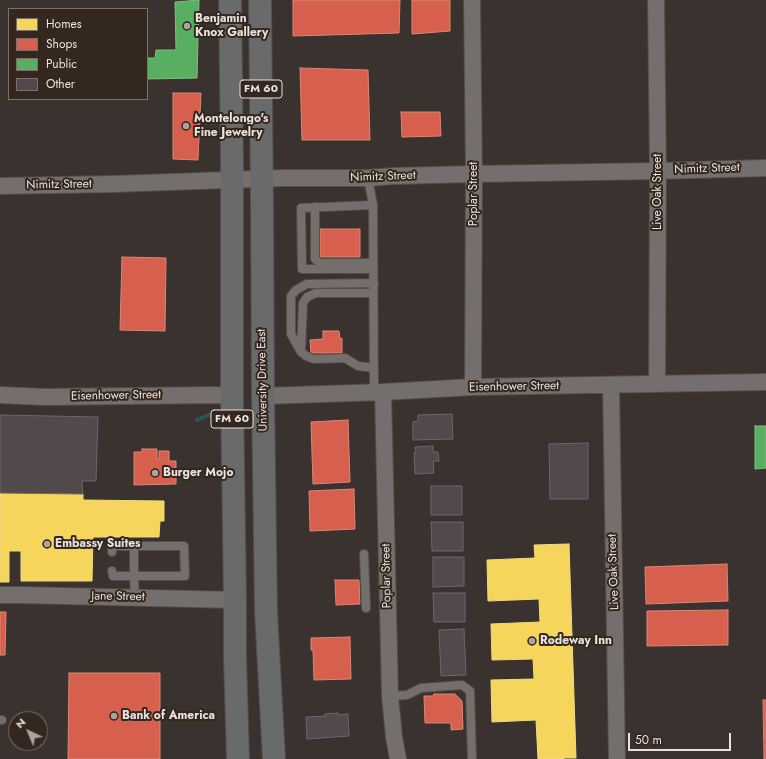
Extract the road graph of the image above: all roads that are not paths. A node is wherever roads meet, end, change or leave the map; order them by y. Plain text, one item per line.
1 (230, 0) edge
2 (260, 0) edge
3 (472, 0) edge
4 (656, 0) edge
5 (766, 168) edge
6 (658, 171) junction
7 (474, 174) junction
8 (368, 178) junction
9 (262, 179) junction
10 (231, 180) junction
11 (0, 186) edge
12 (373, 205) junction
13 (315, 207) junction
14 (373, 266) junction
15 (374, 283) junction
16 (373, 293) junction
17 (301, 352) junction
18 (374, 368) junction
19 (766, 382) edge
20 (657, 384) junction
21 (611, 385) junction
22 (473, 387) junction
23 (379, 392) junction
24 (0, 395) edge
25 (232, 396) junction
26 (263, 396) junction
27 (134, 546) junction
28 (112, 552) dead end
29 (364, 554) dead end
30 (112, 570) dead end
31 (134, 576) junction
32 (0, 595) edge
33 (135, 598) junction
34 (235, 600) junction
35 (366, 608) dead end
36 (390, 696) junction
37 (238, 759) edge
38 (274, 759) edge
39 (398, 759) edge
40 (472, 759) edge
41 (617, 759) edge

1 - 10 main road, FM 60
2 - 9 main road, University Drive East / FM 60
3 - 7 street, Poplar Street
4 - 6 street, Live Oak Street
5 - 6 street, Nimitz Street
6 - 7 street, Nimitz Street
6 - 20 street, Live Oak Street
7 - 8 street, Nimitz Street
7 - 22 street, Poplar Street
8 - 9 street, Nimitz Street
8 - 12 lane
9 - 10 street, Nimitz Street
9 - 26 main road, University Drive East / FM 60
10 - 11 street, Nimitz Street
10 - 25 main road, FM 60
12 - 13 lane
12 - 14 lane
13 - 14 lane
13 - 14 lane
14 - 15 lane
15 - 16 lane
15 - 17 lane
16 - 17 lane
16 - 18 lane
17 - 18 lane
18 - 23 lane
19 - 20 street, Eisenhower Street
20 - 21 street, Eisenhower Street
21 - 22 street, Eisenhower Street
21 - 41 street, Live Oak Street
22 - 23 street, Eisenhower Street
23 - 26 street, Eisenhower Street
23 - 36 street, Poplar Street
24 - 25 street, Eisenhower Street
25 - 34 main road, FM 60
26 - 38 main road, University Drive East / FM 60
27 - 28 lane
27 - 31 lane
27 - 31 lane
29 - 35 lane
30 - 31 lane
31 - 33 lane
32 - 33 street, Jane Street
33 - 34 street, Jane Street
34 - 37 main road, FM 60
36 - 39 street, Poplar Street
36 - 40 lane

